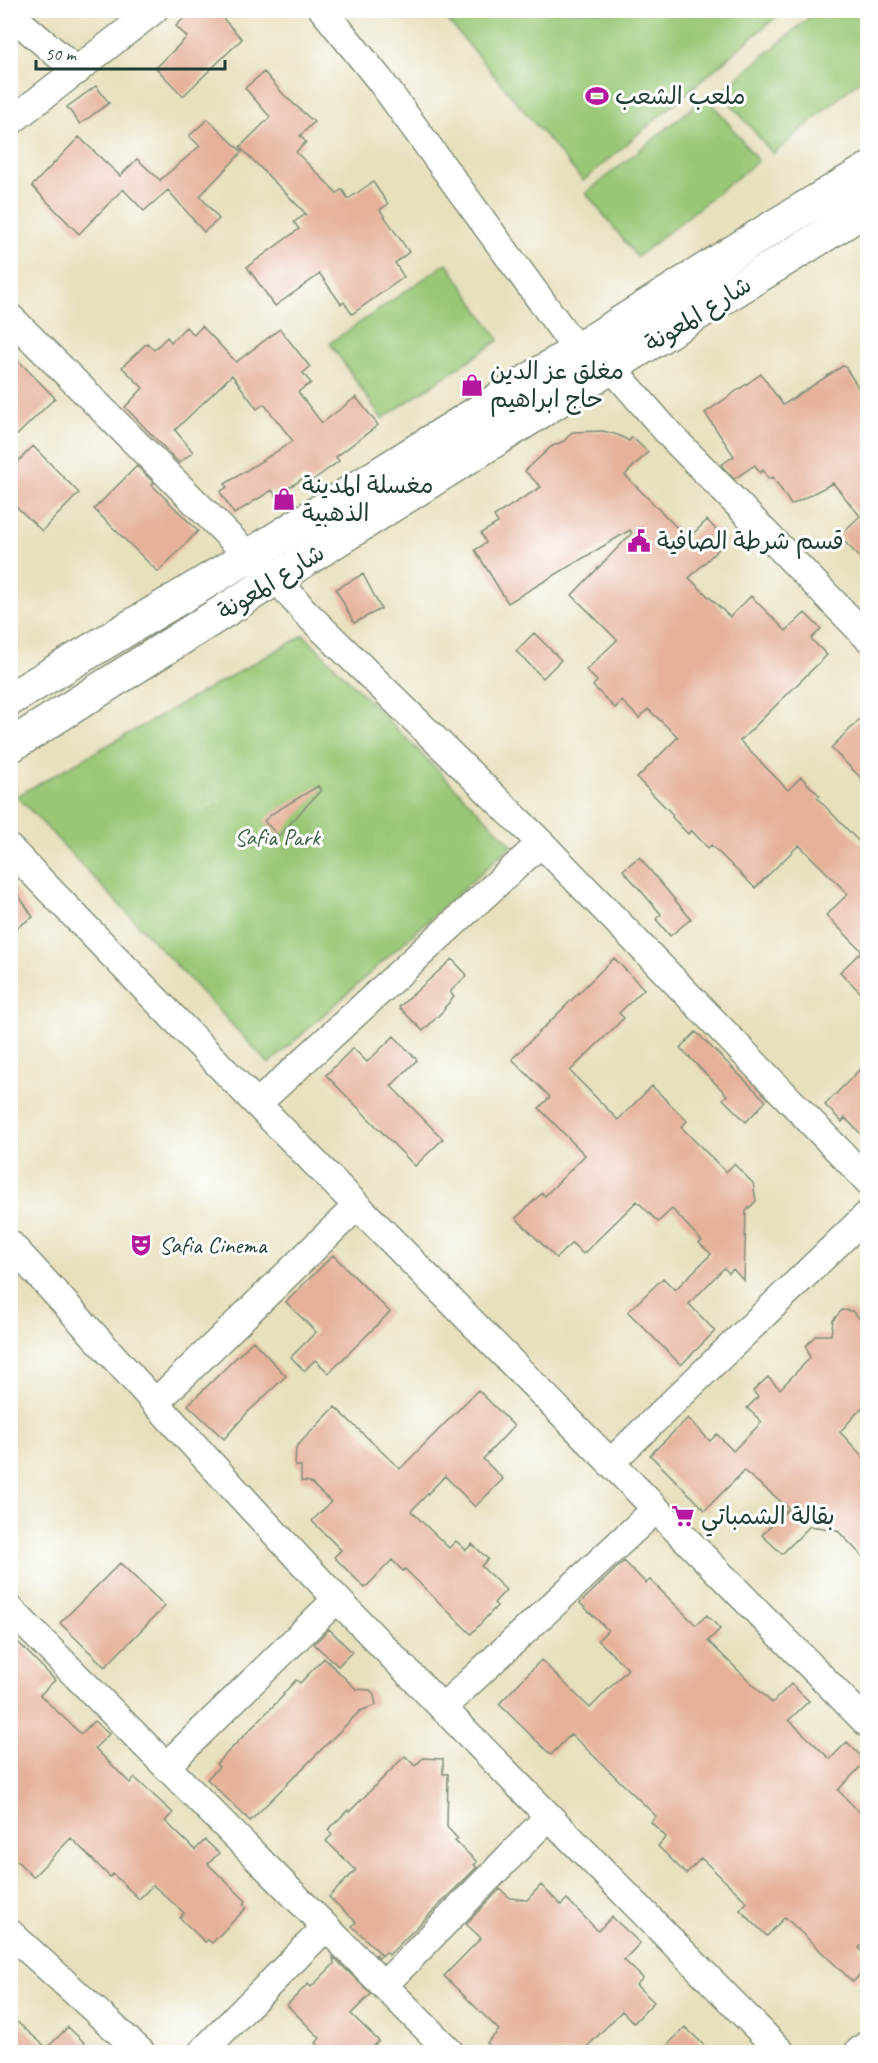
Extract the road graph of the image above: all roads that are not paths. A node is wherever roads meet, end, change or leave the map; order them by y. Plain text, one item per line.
1 (154, 10) edge
2 (323, 10) edge
3 (10, 14) edge
4 (77, 71) junction
5 (10, 122) edge
6 (867, 170) edge
7 (867, 208) edge
8 (10, 317) edge
9 (577, 350) junction
10 (611, 367) junction
11 (249, 556) junction
12 (276, 578) junction
13 (867, 638) edge
14 (10, 699) edge
15 (10, 746) edge
16 (542, 843) junction
17 (10, 849) edge
18 (257, 1104) junction
19 (867, 1181) edge
20 (357, 1206) junction
21 (867, 1214) edge
22 (10, 1244) edge
23 (156, 1402) junction
24 (610, 1463) junction
25 (656, 1509) junction
26 (337, 1599) junction
27 (10, 1609) edge
28 (443, 1707) junction
29 (867, 1724) edge
30 (166, 1766) junction
31 (549, 1816) junction
32 (326, 1927) junction
33 (10, 1933) edge
34 (384, 1985) junction
35 (867, 2043) edge
36 (141, 2052) edge
37 (202, 2052) edge
38 (450, 2052) edge
39 (781, 2052) edge
40 (858, 2052) edge

1 - 4 street
2 - 9 street
3 - 4 street
4 - 5 street
6 - 9 highway, شارع المعونة
7 - 10 highway, شارع المعونة
8 - 11 street
9 - 10 street
9 - 11 highway, شارع المعونة
10 - 12 highway, شارع المعونة
10 - 13 street
11 - 12 street
11 - 14 highway, شارع المعونة
12 - 15 highway, شارع المعونة
12 - 16 street
16 - 18 street
16 - 19 street
17 - 18 street
18 - 20 street
20 - 23 street
20 - 24 street
21 - 24 street
22 - 23 street
23 - 26 street
24 - 25 street
25 - 28 street
25 - 29 street
26 - 28 street
26 - 30 street
27 - 30 street
28 - 31 street
30 - 32 street
31 - 34 street
31 - 39 street
32 - 34 street
32 - 37 street
33 - 36 street
34 - 38 street
35 - 40 street

